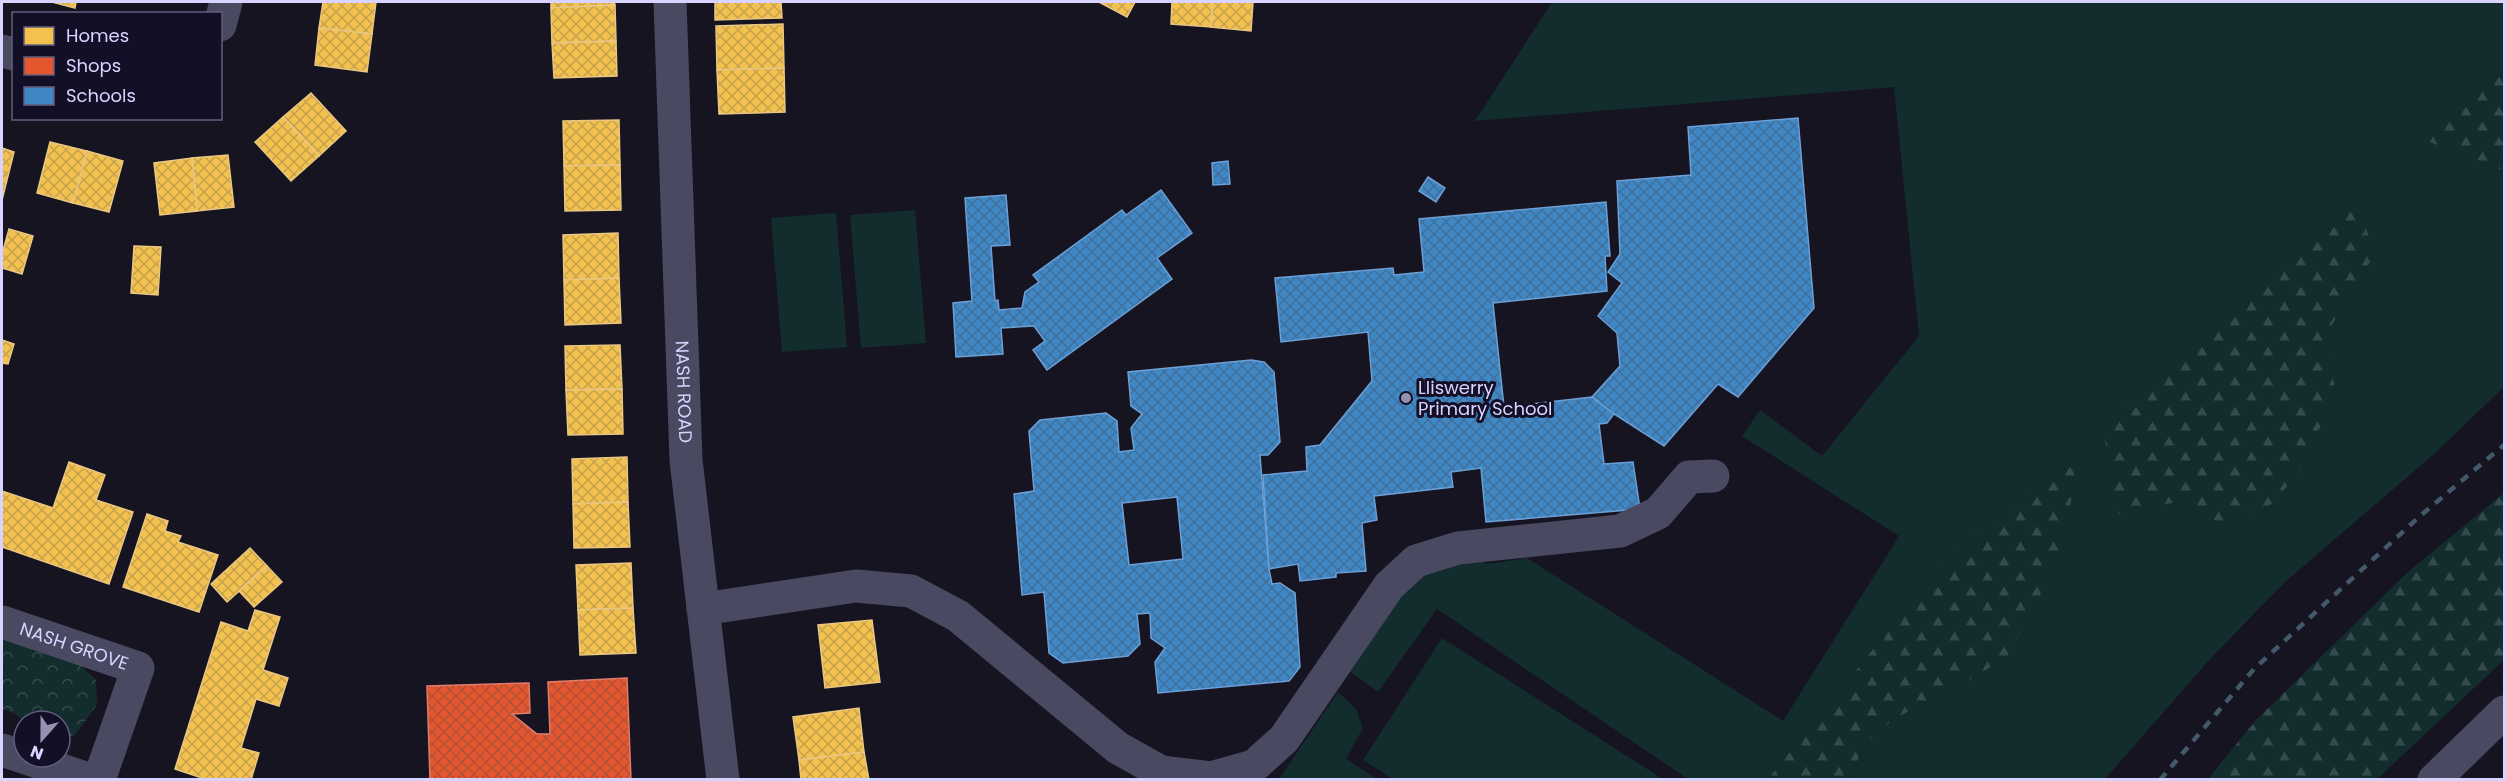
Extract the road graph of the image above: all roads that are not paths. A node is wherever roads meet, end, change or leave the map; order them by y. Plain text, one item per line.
1 (226, 2) edge
2 (670, 2) edge
3 (222, 17) edge
4 (1713, 476) dead end
5 (703, 609) junction
6 (2, 622) edge
7 (2505, 712) edge
8 (2, 750) edge
9 (2448, 775) edge
10 (91, 780) edge
11 (99, 780) edge
12 (723, 780) edge

1 - 3 street
2 - 5 street, NASH ROAD
4 - 5 street
5 - 12 street, NASH ROAD
6 - 11 street, NASH GROVE
7 - 9 street
8 - 10 street

